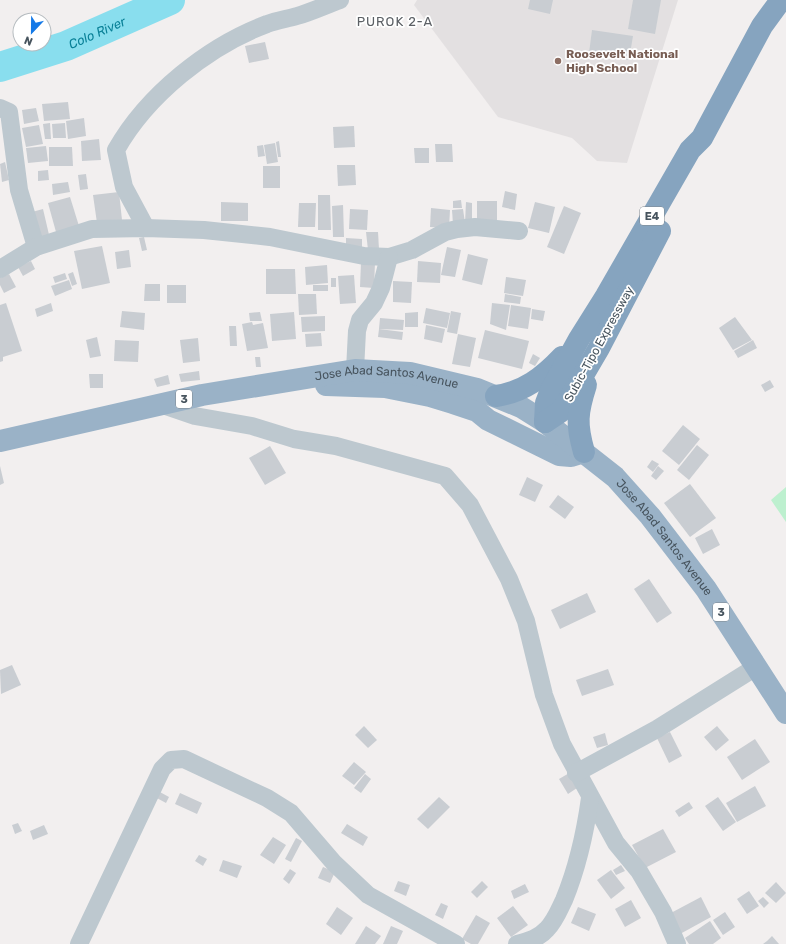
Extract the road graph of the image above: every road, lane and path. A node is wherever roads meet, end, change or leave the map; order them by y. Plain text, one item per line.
1 (340, 0) edge
2 (780, 0) edge
3 (0, 108) edge
4 (146, 228) junction
5 (518, 231) dead end
6 (36, 247) junction
7 (389, 257) junction
8 (0, 269) edge
9 (589, 343) junction
10 (355, 370) junction
11 (291, 382) junction
12 (496, 396) junction
13 (160, 404) junction
14 (477, 412) junction
15 (545, 422) junction
16 (0, 441) edge
17 (584, 452) junction
18 (756, 667) junction
19 (786, 713) edge
20 (576, 773) junction
21 (590, 798) junction
22 (549, 937) edge
23 (79, 944) edge
24 (456, 944) edge
25 (517, 944) edge
26 (677, 944) edge

1 - 4 street
2 - 9 highway, Subic-Tipo Expressway / E4
3 - 6 street
4 - 6 street
4 - 7 street
5 - 7 street
6 - 8 street
7 - 10 street
9 - 12 highway, E4
9 - 15 highway, Subic-Tipo Expressway / E4
9 - 17 highway, E4
10 - 11 highway, Jose Abad Santos Avenue / 3
10 - 12 highway, Jose Abad Santos Avenue / 3
11 - 13 highway, Jose Abad Santos Avenue / 3
11 - 14 highway, Jose Abad Santos Avenue / 3
12 - 15 highway, Jose Abad Santos Avenue / 3
13 - 16 highway, Jose Abad Santos Avenue / 3
13 - 20 street
14 - 15 highway
14 - 17 highway, Jose Abad Santos Avenue / 3
15 - 17 highway, Jose Abad Santos Avenue / 3
17 - 18 highway, Jose Abad Santos Avenue / 3
18 - 19 highway, Jose Abad Santos Avenue / 3
18 - 20 street
20 - 21 street
21 - 22 street
21 - 26 street
22 - 25 street
23 - 24 street

